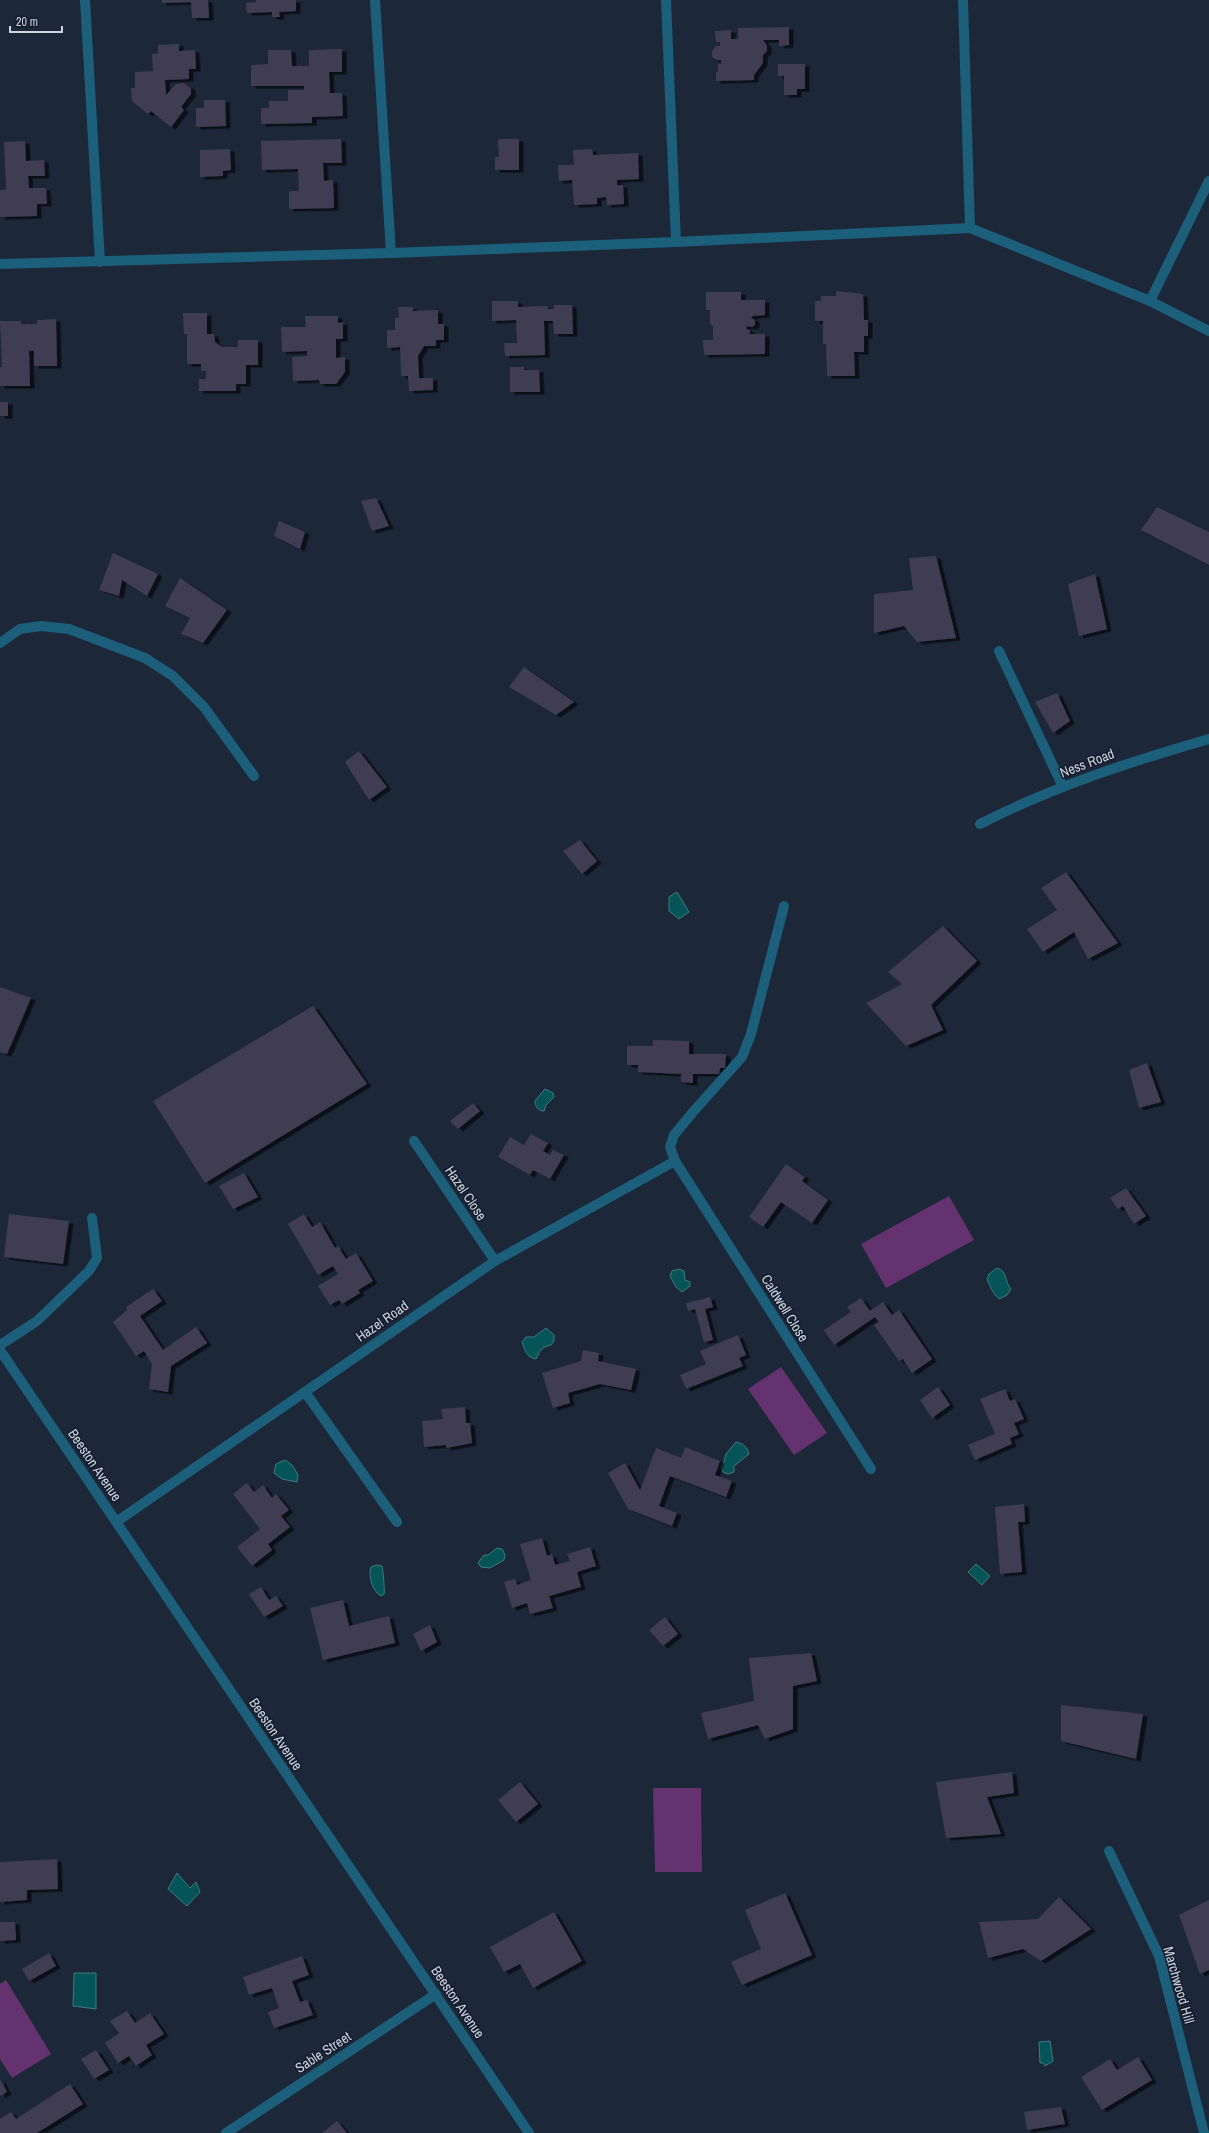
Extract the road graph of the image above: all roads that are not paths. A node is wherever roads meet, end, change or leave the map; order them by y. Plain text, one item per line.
1 (85, 0) edge
2 (375, 0) edge
3 (666, 0) edge
4 (962, 0) edge
5 (1209, 181) edge
6 (970, 228) junction
7 (676, 242) junction
8 (391, 253) junction
9 (100, 262) junction
10 (0, 264) edge
11 (1150, 301) junction
12 (1209, 331) edge
13 (0, 642) edge
14 (999, 651) dead end
15 (1209, 739) edge
16 (254, 776) dead end
17 (1063, 787) junction
18 (980, 824) dead end
19 (784, 906) dead end
20 (414, 1141) dead end
21 (675, 1162) junction
22 (92, 1218) dead end
23 (495, 1261) junction
24 (0, 1345) edge
25 (0, 1350) edge
26 (305, 1392) junction
27 (871, 1469) dead end
28 (116, 1522) junction
29 (397, 1522) dead end
30 (1109, 1851) dead end
31 (436, 1994) junction
32 (226, 2133) edge
33 (529, 2133) edge
34 (1204, 2133) edge

1 - 9 street
2 - 8 street
3 - 7 street
4 - 6 street
5 - 11 street
6 - 7 street
6 - 11 street
7 - 8 street
8 - 9 street
9 - 10 street
11 - 12 street
13 - 16 street
14 - 17 street
15 - 17 street, Ness Road
17 - 18 street, Ness Road
19 - 21 street
20 - 23 street, Hazel Close
21 - 23 street, Hazel Road
21 - 27 street, Caldwell Close
22 - 24 street
23 - 26 street, Hazel Road
25 - 28 street, Beeston Avenue
26 - 28 street, Hazel Road
26 - 29 street
28 - 31 street, Beeston Avenue
30 - 34 street, Marchwood Hill
31 - 32 street, Sable Street
31 - 33 street, Beeston Avenue

